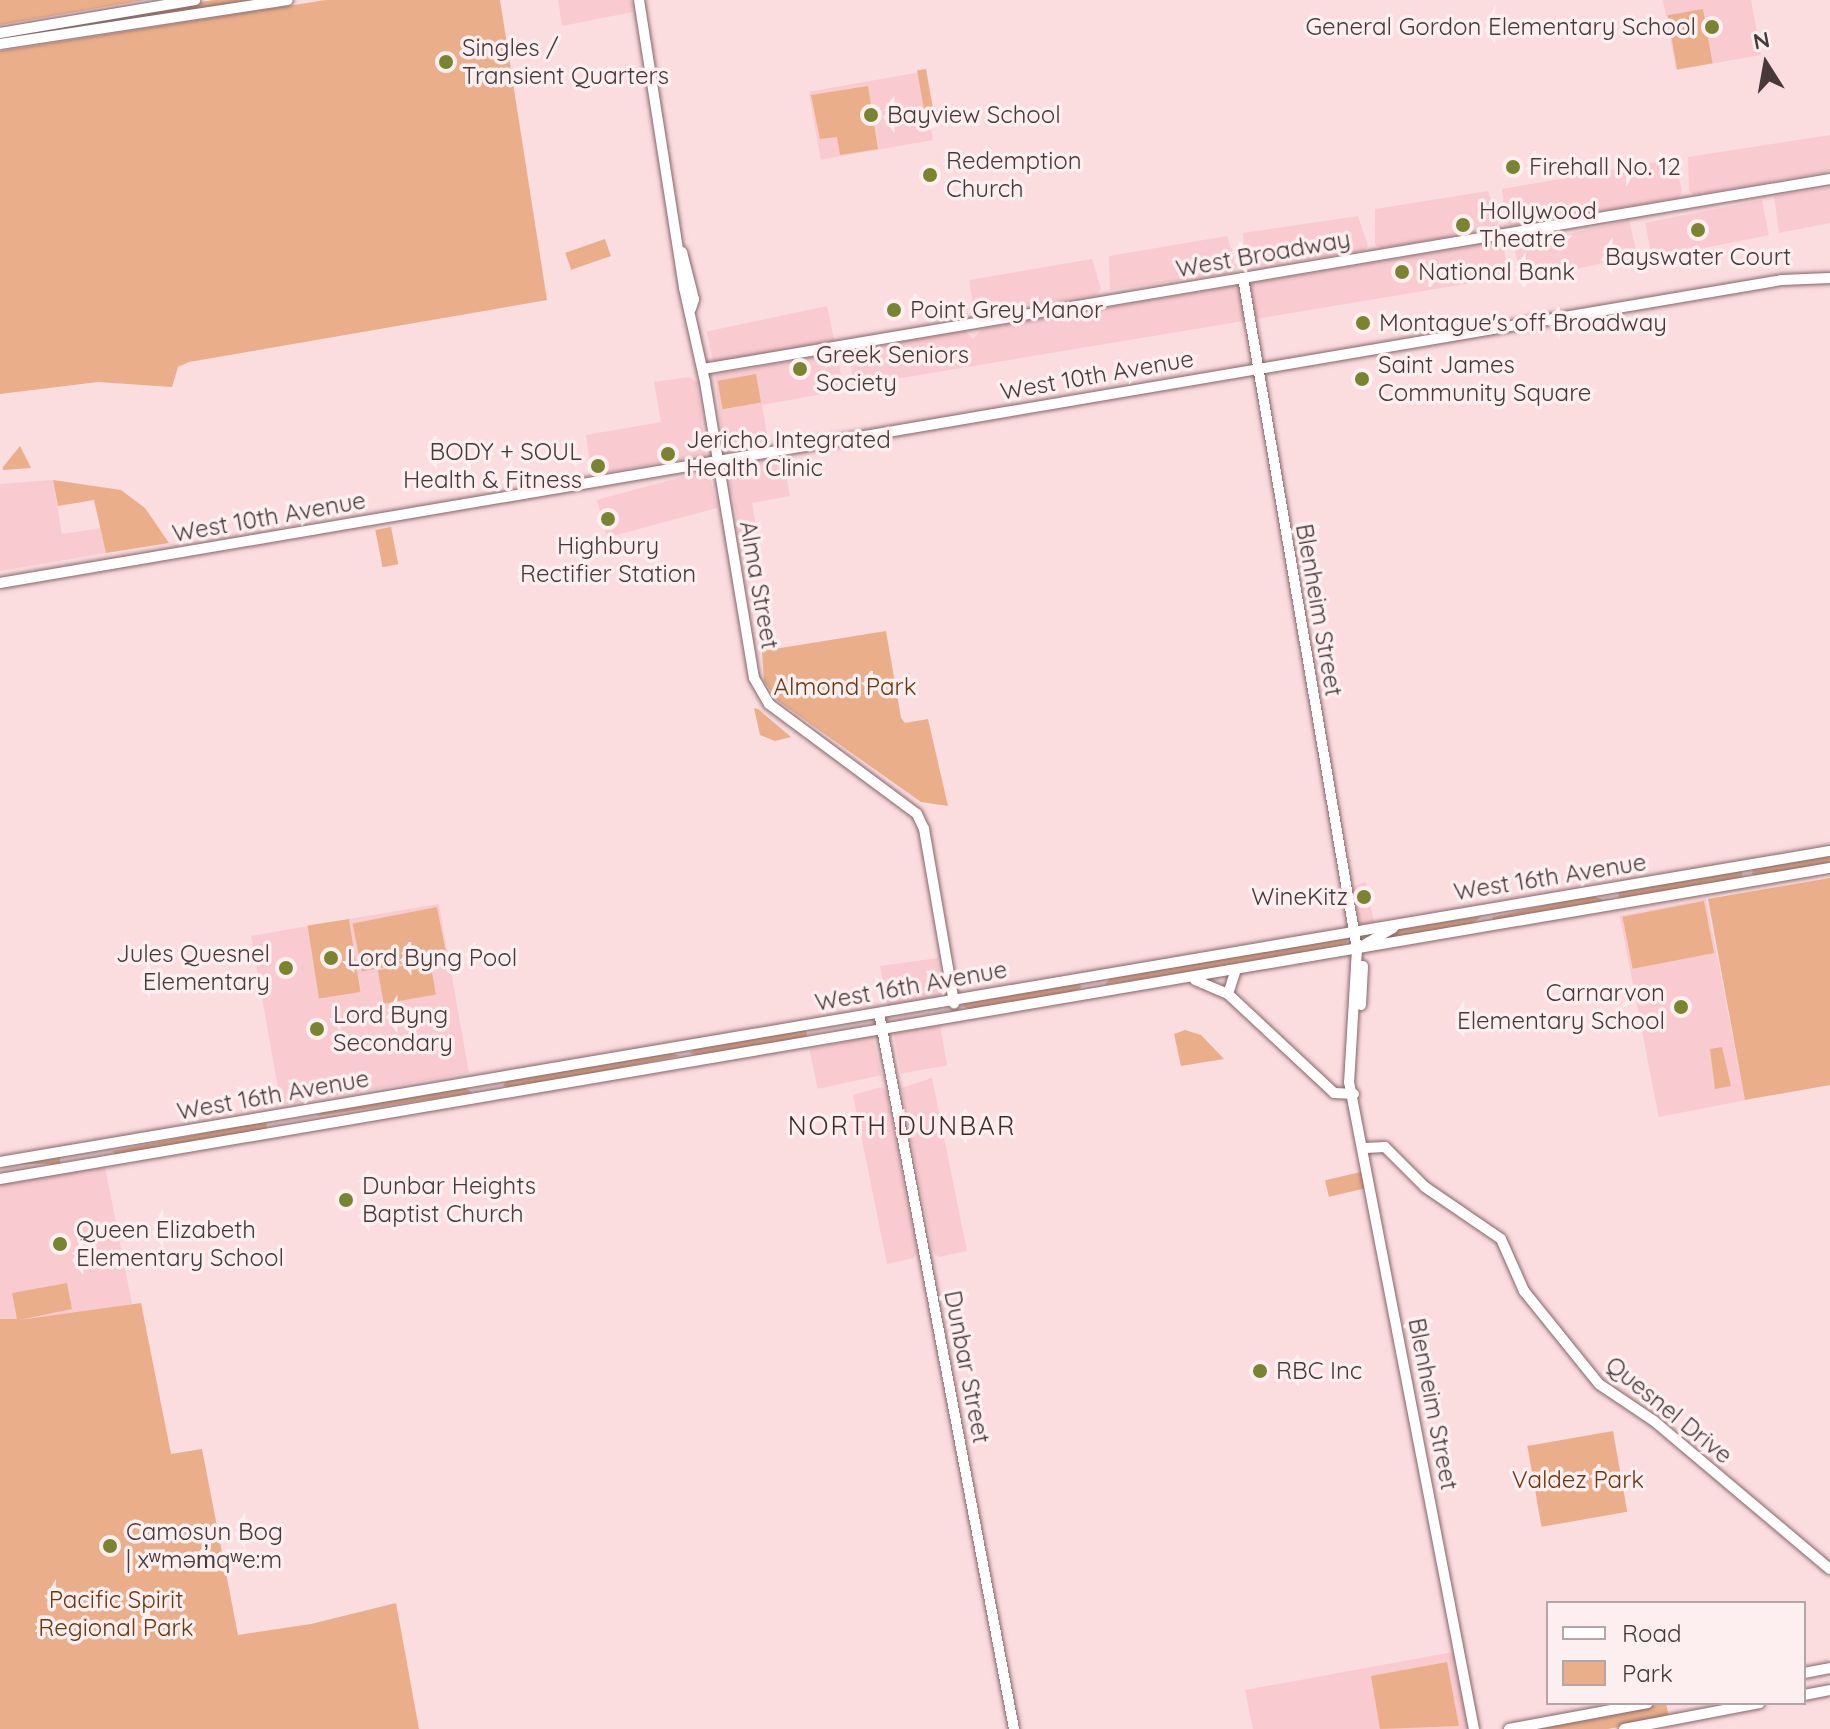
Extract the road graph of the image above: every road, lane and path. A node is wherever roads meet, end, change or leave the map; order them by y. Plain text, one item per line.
1 (195, 0) edge
2 (288, 0) edge
3 (639, 0) edge
4 (0, 33) edge
5 (0, 44) edge
6 (1830, 179) edge
7 (1826, 277) edge
8 (1243, 278) junction
9 (1259, 368) junction
10 (703, 369) junction
11 (718, 460) junction
12 (0, 583) edge
13 (1830, 851) edge
14 (1830, 868) edge
15 (1405, 922) junction
16 (1354, 931) junction
17 (1357, 949) junction
18 (1236, 970) junction
19 (1190, 979) junction
20 (1228, 994) junction
21 (953, 999) junction
22 (879, 1013) junction
23 (956, 1015) junction
24 (882, 1029) junction
25 (1354, 1090) junction
26 (1365, 1148) junction
27 (0, 1162) edge
28 (0, 1179) edge
29 (1830, 1569) edge
30 (1830, 1668) edge
31 (1806, 1673) edge
32 (1830, 1690) edge
33 (1806, 1695) edge
34 (1638, 1705) edge
35 (1750, 1705) edge
36 (1014, 1729) edge
37 (1474, 1729) edge
38 (1512, 1729) edge
39 (1624, 1729) edge

1 - 4 main road
2 - 5 main road
3 - 10 main road, Alma Street
6 - 8 main road, West Broadway
7 - 9 main road, West 10th Avenue
8 - 9 main road, Blenheim Street
8 - 10 main road, West Broadway
9 - 11 main road, West 10th Avenue
9 - 16 main road, Blenheim Street
10 - 11 main road, Alma Street
11 - 12 main road, West 10th Avenue
11 - 21 main road, Alma Street
13 - 15 main road, West 16th Avenue
14 - 17 main road, West 16th Avenue
15 - 16 main road, West 16th Avenue
15 - 17 main road
16 - 17 main road, Blenheim Street
16 - 21 main road, West 16th Avenue
17 - 18 main road, West 16th Avenue
17 - 25 main road, Blenheim Street
18 - 19 main road, West 16th Avenue
18 - 20 main road
19 - 20 main road
19 - 23 main road, West 16th Avenue
20 - 25 main road
21 - 22 main road, West 16th Avenue
21 - 23 main road
22 - 24 main road, Dunbar Street
22 - 27 main road, West 16th Avenue
23 - 24 main road, West 16th Avenue
24 - 28 main road, West 16th Avenue
24 - 36 main road, Dunbar Street
25 - 26 main road, Blenheim Street
26 - 29 main road, Quesnel Drive
26 - 37 main road, Blenheim Street
30 - 31 main road
32 - 33 main road
34 - 38 main road
35 - 39 main road

